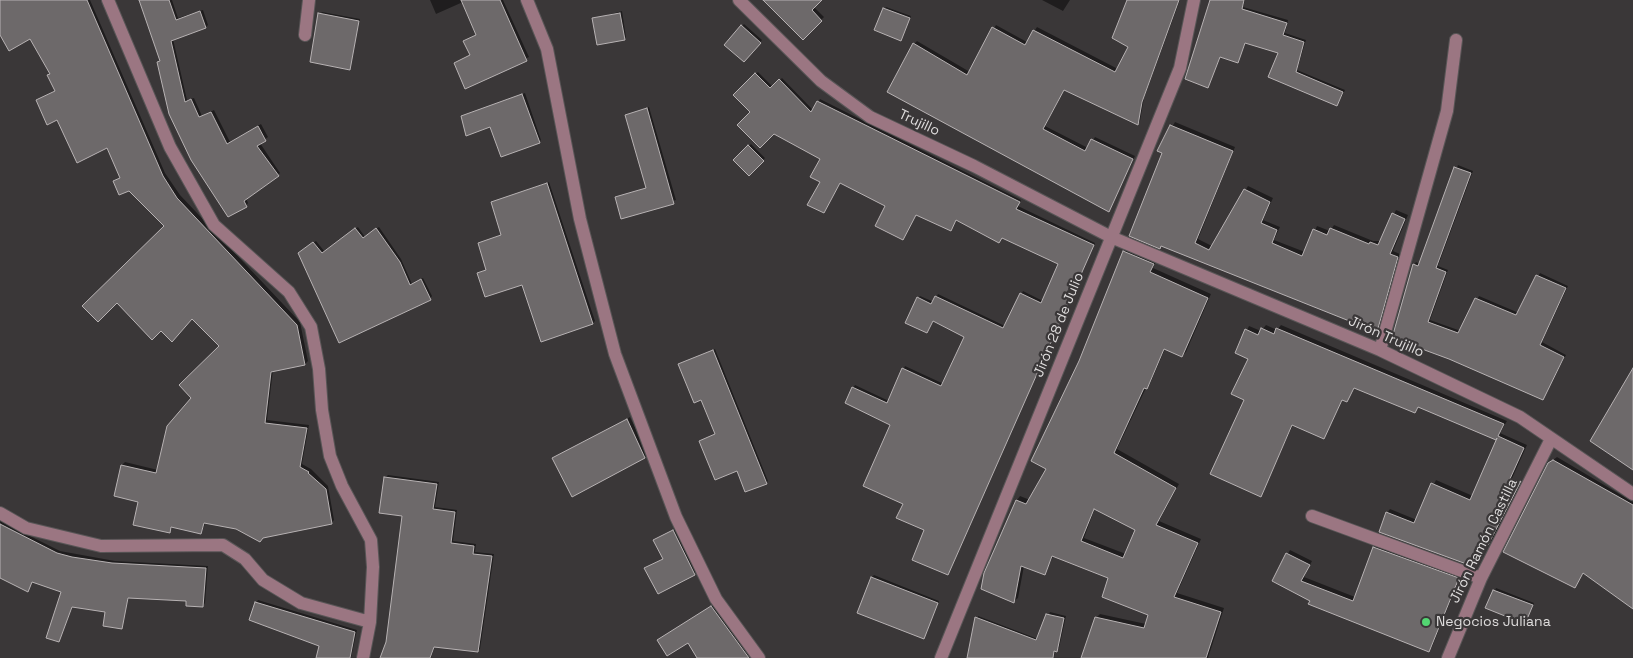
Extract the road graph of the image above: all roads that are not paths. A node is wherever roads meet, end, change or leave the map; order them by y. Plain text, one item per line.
1 (108, 0) edge
2 (309, 0) edge
3 (527, 0) edge
4 (739, 0) edge
5 (1194, 0) edge
6 (305, 35) dead end
7 (1456, 40) dead end
8 (1111, 237) junction
9 (1380, 350) junction
10 (1551, 439) junction
11 (1633, 494) edge
12 (0, 513) edge
13 (1312, 516) dead end
14 (1480, 578) junction
15 (370, 622) junction
16 (1450, 657) edge
17 (363, 658) edge
18 (759, 658) edge
19 (941, 658) edge

1 - 15 street
2 - 6 street
3 - 18 street
4 - 8 street, Trujillo
5 - 8 street, Jirón 28 de Julio
7 - 9 street
8 - 9 street, Jirón Trujillo
8 - 19 street, Jirón 28 de Julio
9 - 10 street, Jirón Trujillo
10 - 11 street, Jirón Trujillo
10 - 14 street, Jirón Ramón Castilla
12 - 15 street
13 - 14 street
14 - 16 street, Jirón Ramón Castilla
15 - 17 street

